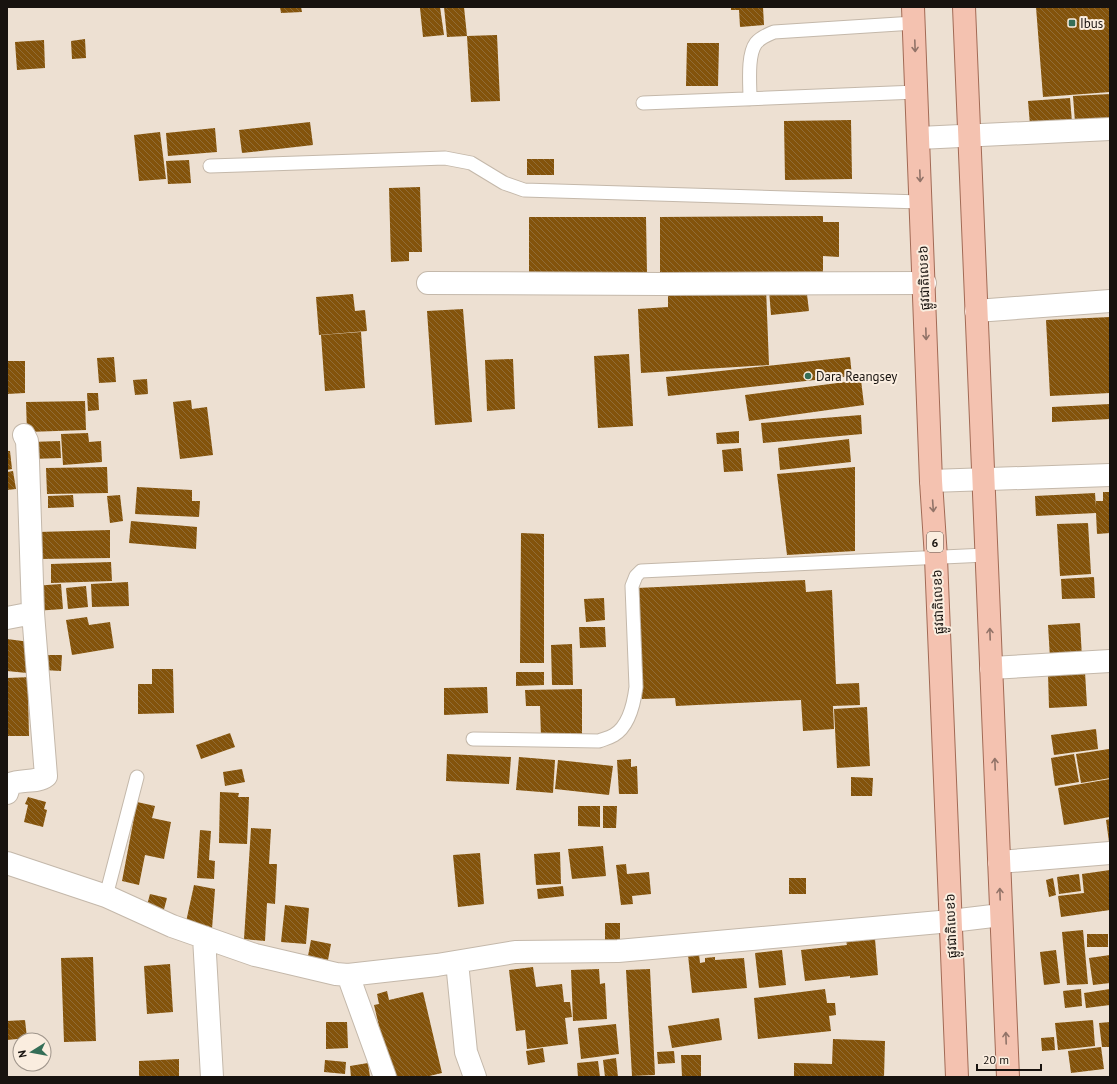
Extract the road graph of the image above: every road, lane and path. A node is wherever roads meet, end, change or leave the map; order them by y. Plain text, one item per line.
1 (964, 7) edge
2 (914, 15) edge
3 (917, 92) junction
4 (750, 99) junction
5 (643, 103) dead end
6 (1110, 129) edge
7 (969, 136) junction
8 (919, 138) junction
9 (210, 166) dead end
10 (921, 202) junction
11 (428, 283) dead end
12 (925, 283) junction
13 (1110, 301) edge
14 (976, 311) junction
15 (24, 435) dead end
16 (1110, 475) edge
17 (984, 479) junction
18 (931, 481) junction
19 (986, 555) junction
20 (936, 558) junction
21 (34, 614) junction
22 (7, 618) edge
23 (1110, 661) edge
24 (991, 668) junction
25 (473, 739) dead end
26 (137, 777) dead end
27 (7, 793) edge
28 (1110, 854) edge
29 (7, 862) edge
30 (999, 862) junction
31 (106, 896) junction
32 (1001, 915) junction
33 (951, 921) junction
34 (204, 937) junction
35 (457, 962) junction
36 (348, 975) junction
37 (212, 1077) edge
38 (386, 1077) edge
39 (476, 1077) edge
40 (957, 1077) edge
41 (1008, 1077) edge

1 - 7 main road
2 -> 3 main road, ផ្លូវជាតិលេខ៦ / 6
2 - 4 lane
3 - 4 lane
3 - 8 main road, ផ្លូវជាតិលេខ៦ / 6
4 - 5 lane
6 - 7 street
7 - 8 street
7 - 14 main road
8 -> 10 main road, ផ្លូវជាតិលេខ៦ / 6
9 - 10 lane
10 - 12 main road, ផ្លូវជាតិលេខ៦ / 6
11 - 12 street
12 -> 18 main road, ផ្លូវជាតិលេខ៦ / 6
13 - 14 street
14 - 17 main road
15 - 21 street
16 - 17 street
17 - 18 street
17 - 19 main road
18 -> 20 main road, ផ្លូវជាតិលេខ៦ / 6
19 - 20 lane
24 -> 19 main road
20 - 25 lane
20 - 33 main road, ផ្លូវជាតិលេខ៦ / 6
21 - 22 street
21 - 27 street
23 - 24 street
30 -> 24 main road
26 - 31 lane
28 - 30 street
29 - 31 street
32 -> 30 main road
31 - 34 street
32 - 33 street
41 -> 32 main road
33 - 35 street
33 - 40 main road, ផ្លូវជាតិលេខ៦ / 6
34 - 36 street
34 - 37 street
35 - 36 street
35 - 39 street
36 - 38 street

